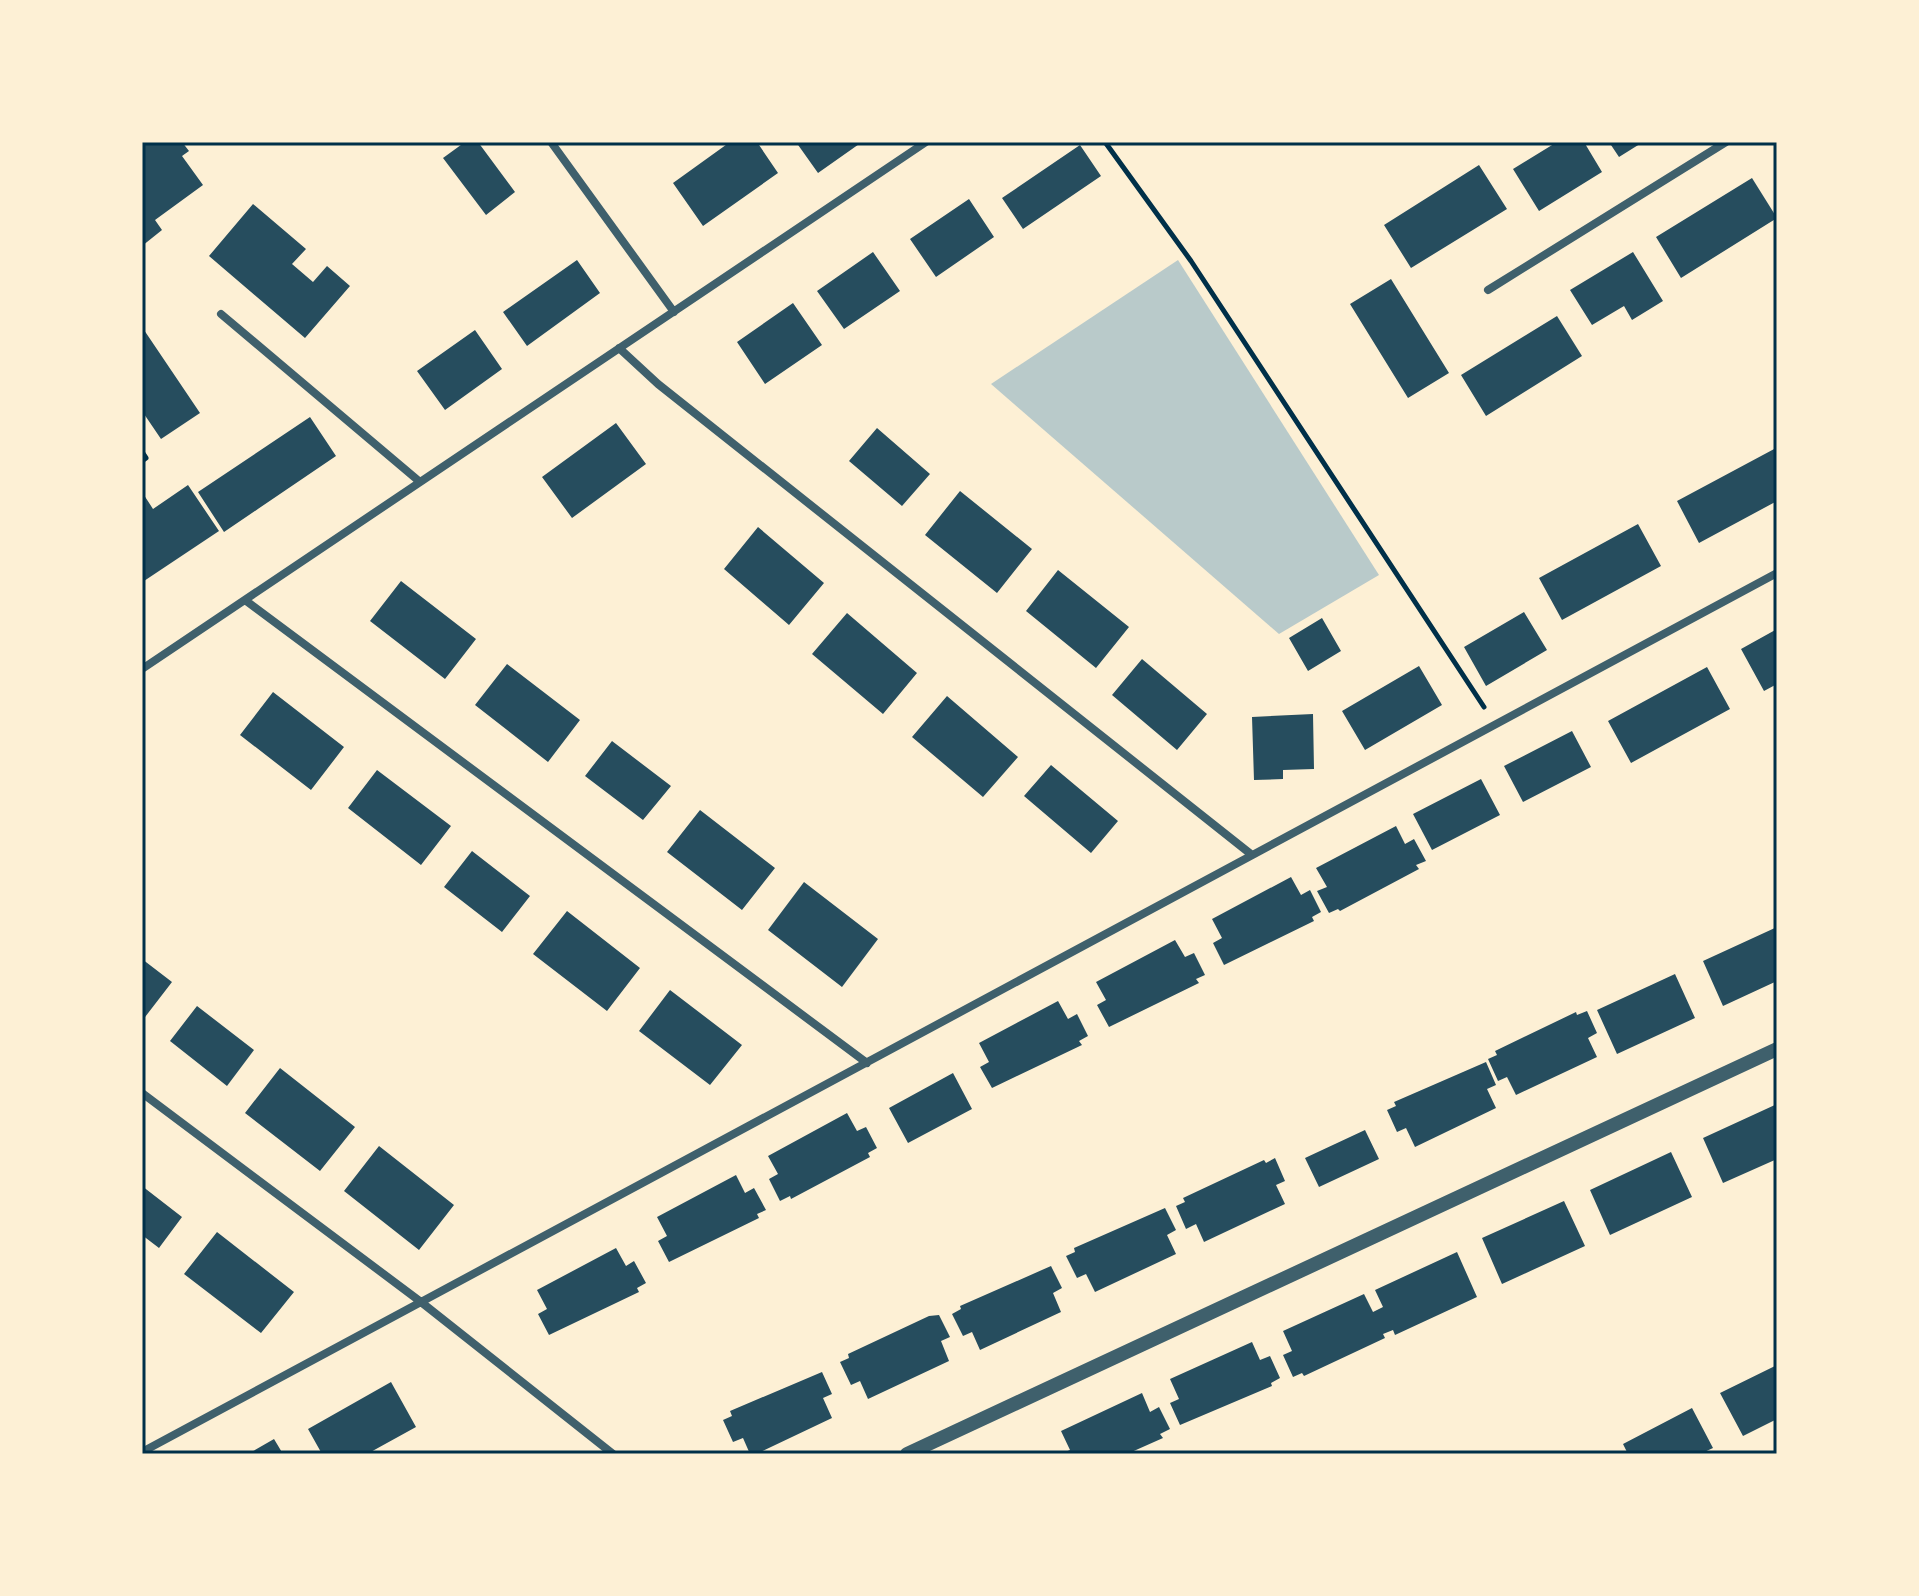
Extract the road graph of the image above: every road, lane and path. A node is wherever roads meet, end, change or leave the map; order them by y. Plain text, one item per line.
1 (551, 142) edge
2 (926, 142) edge
3 (1105, 142) edge
4 (1726, 142) edge
5 (1488, 290) dead end
6 (674, 312) junction
7 (221, 314) dead end
8 (619, 348) junction
9 (142, 452) edge
10 (142, 461) edge
11 (420, 482) junction
12 (1777, 573) edge
13 (245, 600) junction
14 (144, 664) edge
15 (1495, 725) junction
16 (1252, 855) junction
17 (1777, 1049) edge
18 (867, 1063) junction
19 (142, 1093) edge
20 (421, 1302) junction
21 (142, 1452) edge
22 (613, 1454) edge
23 (907, 1454) edge

1 - 6 street
2 - 6 street
3 - 15 path
4 - 5 street
6 - 8 street
7 - 11 street
8 - 11 street
8 - 16 street
9 - 10 path
11 - 13 street
12 - 15 street
13 - 14 street
13 - 18 street
15 - 16 street
16 - 18 street
17 - 23 street
18 - 20 street
19 - 20 street
20 - 21 street
20 - 22 street

